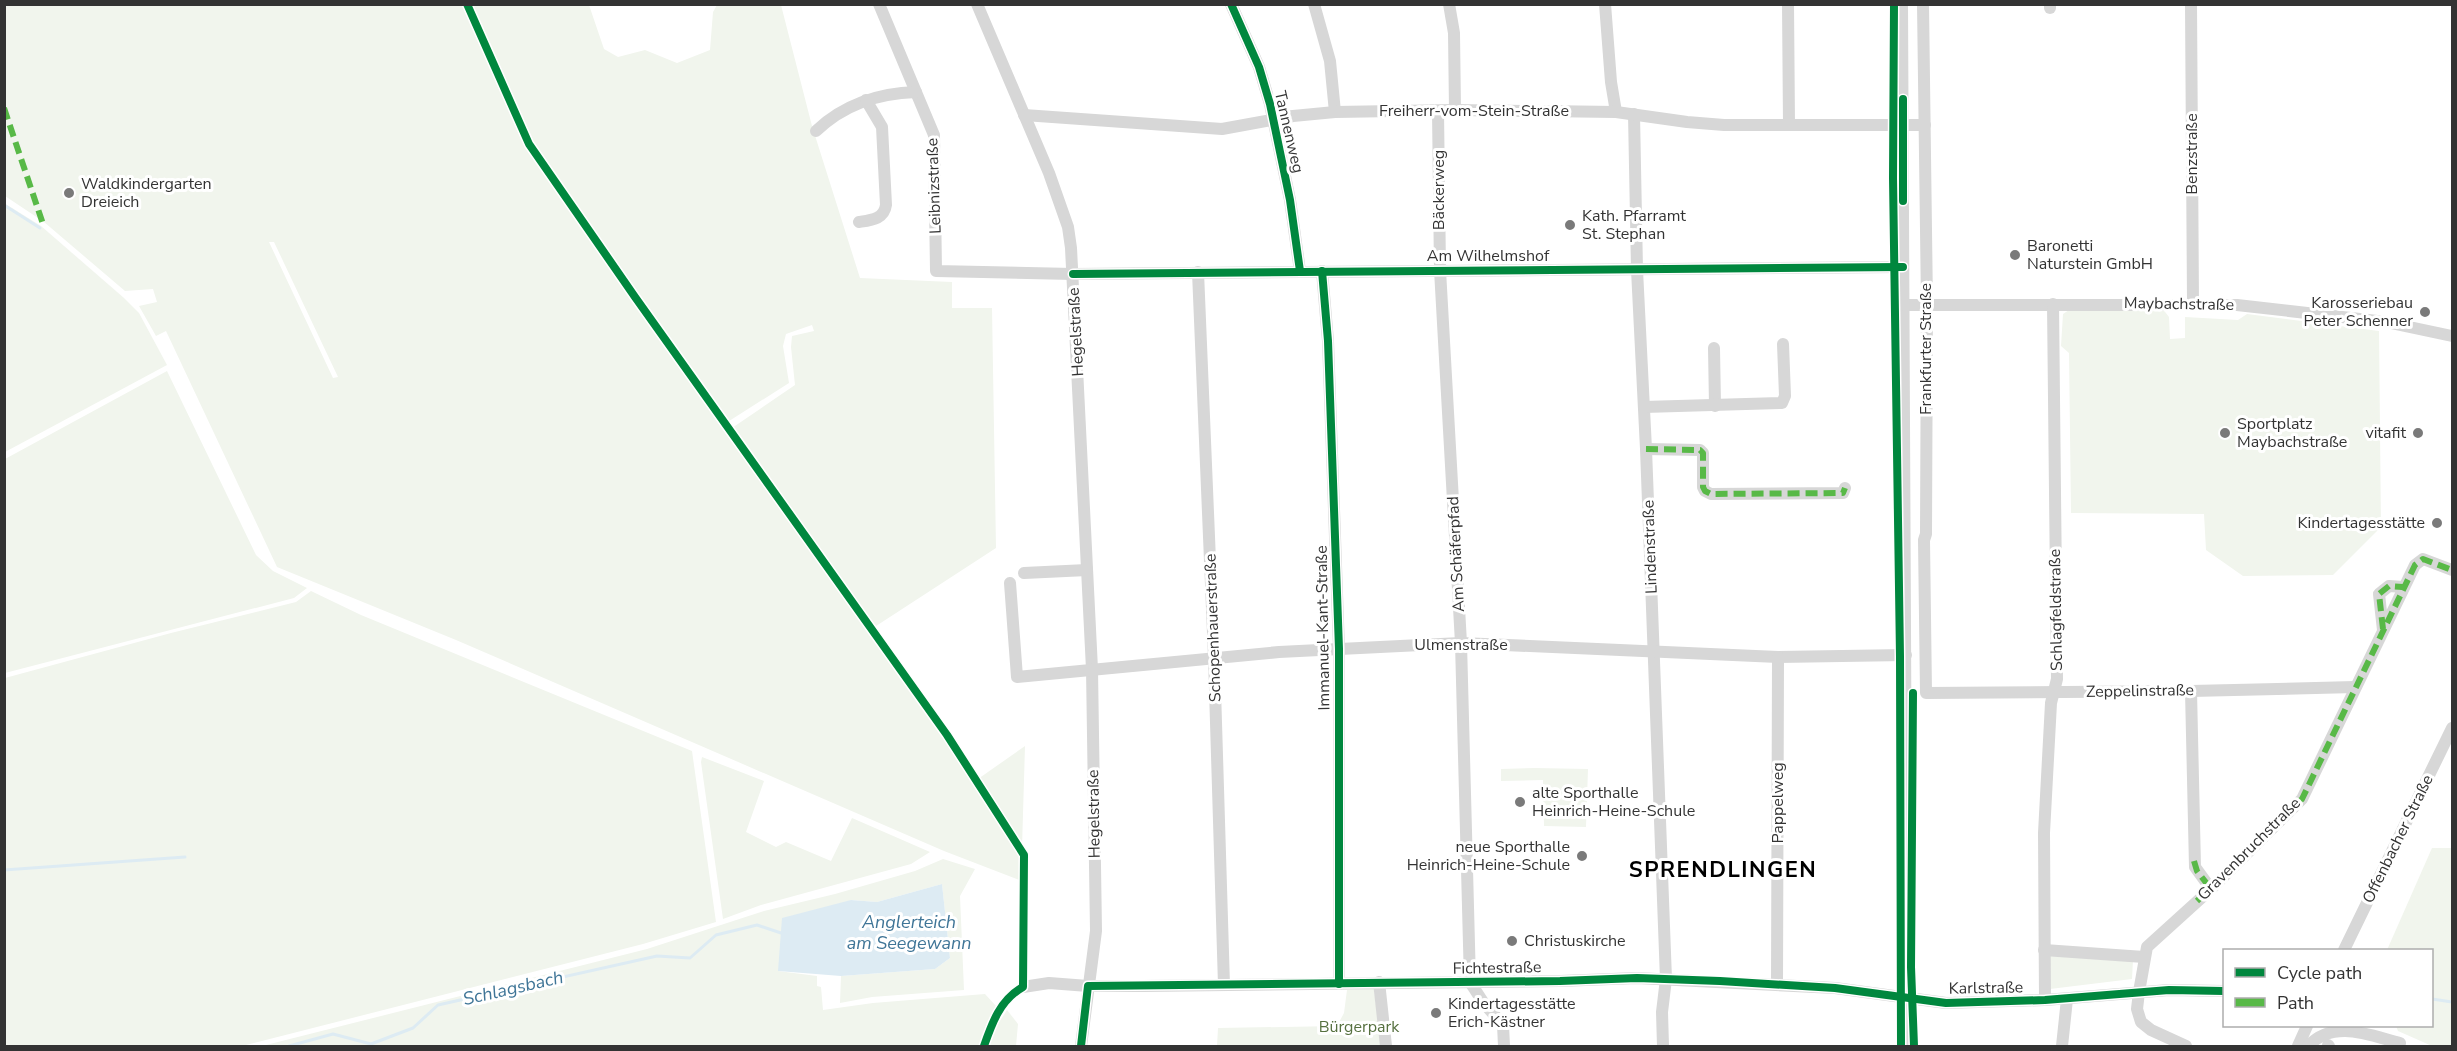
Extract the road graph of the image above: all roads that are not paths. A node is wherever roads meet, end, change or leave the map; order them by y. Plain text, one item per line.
1 (879, 4) edge
2 (977, 4) edge
3 (1231, 4) edge
4 (1314, 4) edge
5 (1449, 4) edge
6 (1605, 4) edge
7 (1788, 4) edge
8 (1902, 4) edge
9 (1923, 4) edge
10 (2191, 4) edge
11 (916, 92) junction
12 (866, 100) junction
13 (1455, 110) junction
14 (1438, 111) junction
15 (1335, 112) junction
16 (1616, 112) junction
17 (1634, 114) junction
18 (1024, 115) junction
19 (1273, 120) junction
20 (1789, 125) junction
21 (1904, 125) junction
22 (1924, 125) junction
23 (816, 132) dead end
24 (859, 222) dead end
25 (1903, 267) junction
26 (1440, 270) junction
27 (1637, 270) junction
28 (936, 271) joint
29 (1300, 271) junction
30 (1322, 271) junction
31 (1198, 272) junction
32 (1073, 274) junction
33 (2193, 303) junction
34 (2053, 304) junction
35 (1904, 305) junction
36 (1927, 305) junction
37 (2452, 336) edge
38 (1783, 344) dead end
39 (1714, 348) dead end
40 (1715, 406) junction
41 (1644, 407) junction
42 (1646, 449) junction
43 (1845, 488) dead end
44 (1087, 570) junction
45 (2452, 570) edge
46 (1024, 573) dead end
47 (1010, 583) dead end
48 (2403, 587) junction
49 (2383, 630) junction
50 (1461, 643) junction
51 (1339, 649) junction
52 (1654, 651) junction
53 (1906, 655) junction
54 (1214, 657) junction
55 (1778, 657) junction
56 (1092, 669) junction
57 (2355, 687) junction
58 (2191, 691) junction
59 (2054, 692) junction
60 (1926, 693) joint
61 (2452, 728) edge
62 (2211, 889) junction
63 (2344, 949) edge
64 (2044, 950) junction
65 (2144, 957) junction
66 (1666, 979) junction
67 (1379, 982) junction
68 (1470, 982) junction
69 (1339, 984) junction
70 (1224, 985) junction
71 (1777, 985) junction
72 (1088, 986) junction
73 (1023, 987) dead end
74 (2223, 991) edge
75 (2139, 992) junction
76 (1906, 998) junction
77 (2067, 999) junction
78 (2045, 1000) junction
79 (2307, 1027) edge
80 (2359, 1027) edge
81 (2405, 1045) edge
82 (1081, 1047) edge
83 (1386, 1047) edge
84 (1504, 1047) edge
85 (1663, 1047) edge
86 (1907, 1047) edge
87 (2062, 1047) edge
88 (2186, 1047) edge
89 (2298, 1047) edge
90 (2308, 1047) edge

1 - 11 street, Leibnizstraße
2 - 18 street, Hegelstraße
3 - 19 street, Tannenweg
4 - 15 street
5 - 13 street
6 - 16 street
7 - 20 street
8 - 21 street, Frankfurter Straße
9 - 22 street, Frankfurter Straße
10 - 33 street, Benzstraße
11 - 12 street
11 - 28 street, Leibnizstraße
12 - 23 street
12 - 24 street
13 - 14 street, Freiherr-vom-Stein-Straße
13 - 16 street, Freiherr-vom-Stein-Straße
14 - 15 street, Freiherr-vom-Stein-Straße
14 - 26 street, Bäckerweg
15 - 19 street, Freiherr-vom-Stein-Straße
16 - 17 street, Freiherr-vom-Stein-Straße
17 - 20 street, Freiherr-vom-Stein-Straße
17 - 27 street, Lindenstraße
18 - 19 street, Freiherr-vom-Stein-Straße
18 - 32 street, Hegelstraße
19 - 29 street, Tannenweg
20 - 21 street, Freiherr-vom-Stein-Straße
21 - 22 street, Freiherr-vom-Stein-Straße
21 - 25 street, Frankfurter Straße
22 - 36 street, Frankfurter Straße
25 - 27 street, Am Wilhelmshof
25 - 35 street, Frankfurter Straße
26 - 27 street, Am Wilhelmshof
26 - 30 street, Am Wilhelmshof
26 - 50 street, Am Schäferpfad
27 - 41 street, Lindenstraße
28 - 32 street, Am Wilhelmshof
29 - 30 street, Am Wilhelmshof
29 - 31 street, Am Wilhelmshof
30 - 51 street, Immanuel-Kant-Straße
31 - 32 street, Am Wilhelmshof
31 - 54 street, Schopenhauerstraße
32 - 44 street, Hegelstraße
33 - 34 street, Maybachstraße
33 - 37 street, Maybachstraße
34 - 36 street, Maybachstraße
34 - 59 street, Schlagfeldstraße
35 - 36 street, Maybachstraße
35 - 53 street, Frankfurter Straße
36 - 60 street, Frankfurter Straße
38 - 40 street
39 - 40 street
40 - 41 street
41 - 42 street, Lindenstraße
42 - 43 street
42 - 52 street, Lindenstraße
44 - 46 street
44 - 56 street, Hegelstraße
45 - 48 street, Gravenbruchstraße
47 - 56 street, Ulmenstraße
48 - 49 street, Gravenbruchstraße
48 - 49 street
49 - 57 street, Gravenbruchstraße
50 - 51 street, Ulmenstraße
50 - 52 street, Ulmenstraße
50 - 68 street, Am Schäferpfad
51 - 54 street, Ulmenstraße
51 - 69 street, Immanuel-Kant-Straße
52 - 55 street, Ulmenstraße
52 - 66 street, Lindenstraße
53 - 55 street, Ulmenstraße
53 - 76 street, Frankfurter Straße
54 - 56 street, Ulmenstraße
54 - 70 street, Schopenhauerstraße
55 - 71 street, Pappelweg
56 - 72 street, Hegelstraße
57 - 58 street, Zeppelinstraße
57 - 62 street, Gravenbruchstraße
58 - 59 street, Zeppelinstraße
58 - 62 street
59 - 60 street, Zeppelinstraße
59 - 64 street, Schlagfeldstraße
61 - 63 street, Offenbacher Straße
62 - 65 street, Gravenbruchstraße
64 - 65 street
64 - 78 street, Schlagfeldstraße
65 - 75 street, Gravenbruchstraße
66 - 68 street, Fichtestraße
66 - 71 street, Fichtestraße
66 - 85 street, Lindenstraße
67 - 68 street, Fichtestraße
67 - 69 street, Fichtestraße
67 - 83 street
68 - 84 street
69 - 70 street, Fichtestraße
70 - 72 street, Fichtestraße
71 - 76 street, Fichtestraße
72 - 73 street, Fichtestraße
72 - 82 street, Hegelstraße
74 - 75 street
75 - 77 street, Karlstraße
75 - 88 street, Gravenbruchstraße
76 - 78 street, Karlstraße
76 - 86 street, Frankfurter Straße
77 - 78 street, Karlstraße
77 - 87 street
79 - 89 street
80 - 81 street
81 - 90 street

